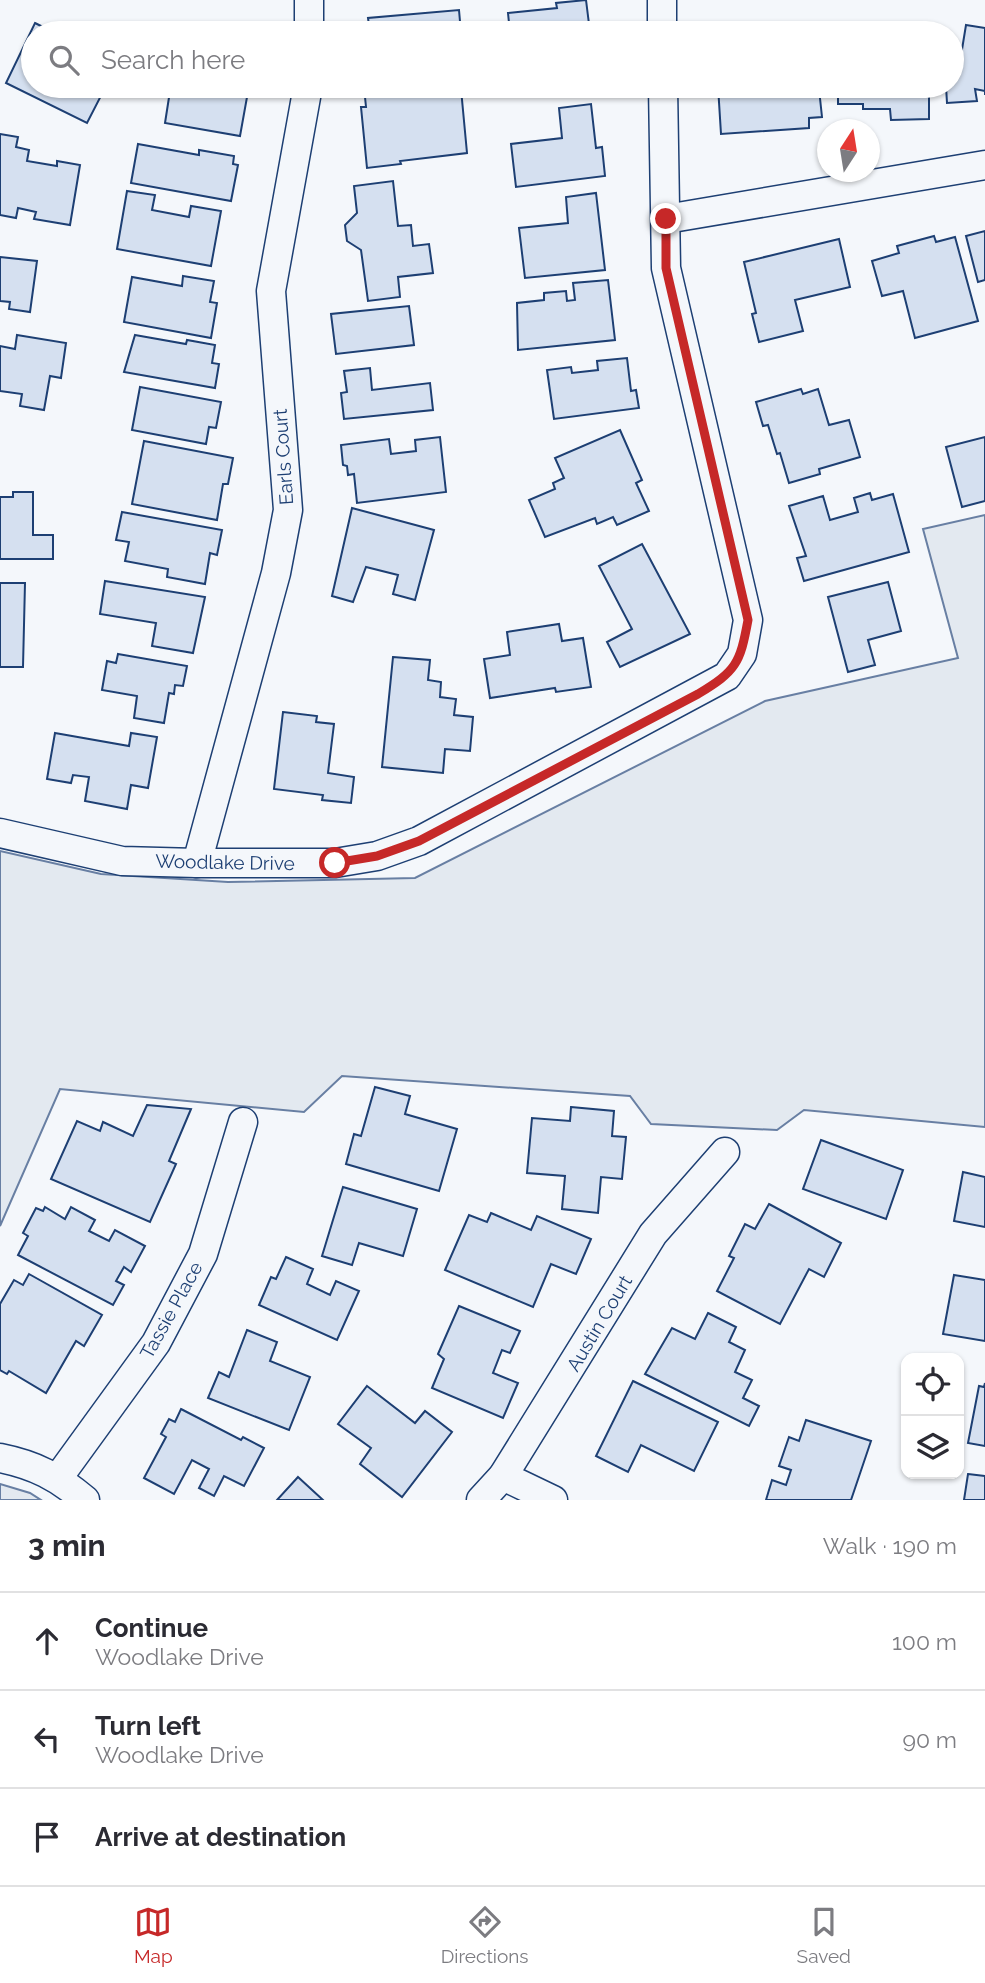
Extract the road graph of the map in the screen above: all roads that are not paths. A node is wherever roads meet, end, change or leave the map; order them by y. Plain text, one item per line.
1 (309, 0) edge
2 (662, 0) edge
3 (309, 21) edge
4 (662, 21) edge
5 (306, 98) edge
6 (663, 98) edge
7 (985, 165) edge
8 (666, 219) junction
9 (0, 833) edge
10 (197, 863) junction
11 (243, 1122) dead end
12 (724, 1152) dead end
13 (0, 1458) edge
14 (503, 1476) junction
15 (58, 1478) junction
16 (85, 1500) edge
17 (481, 1500) edge
18 (553, 1500) edge

1 - 3 street
2 - 4 street
5 - 10 street, Earls Court
6 - 8 street, Woodlake Drive
7 - 8 street
8 - 10 street, Woodlake Drive
9 - 10 street, Woodlake Drive
11 - 15 street, Tassie Place
12 - 14 street, Austin Court
13 - 15 street
14 - 17 street, Austin Court
14 - 18 street
15 - 16 street

